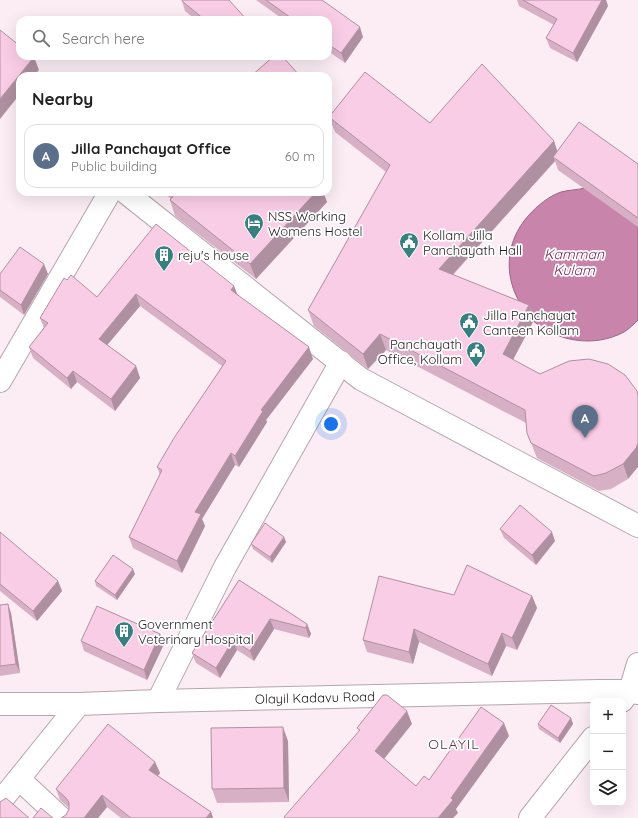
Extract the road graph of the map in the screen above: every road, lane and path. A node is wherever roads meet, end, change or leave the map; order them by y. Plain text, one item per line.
1 (108, 196) edge
2 (130, 196) edge
3 (340, 362) junction
4 (0, 381) edge
5 (638, 526) edge
6 (638, 664) edge
7 (630, 695) edge
8 (158, 701) junction
9 (0, 704) edge
10 (79, 704) junction
11 (590, 742) edge
12 (19, 779) junction
13 (0, 802) edge
14 (61, 818) edge
15 (530, 818) edge

1 - 4 street
2 - 3 street
3 - 5 street
3 - 8 street
6 - 7 street
7 - 8 street, Olayil Kadavu Road
8 - 10 street, Olayil Kadavu Road
9 - 10 street, Olayil Kadavu Road
10 - 12 street
11 - 15 street
12 - 13 street
12 - 14 street

